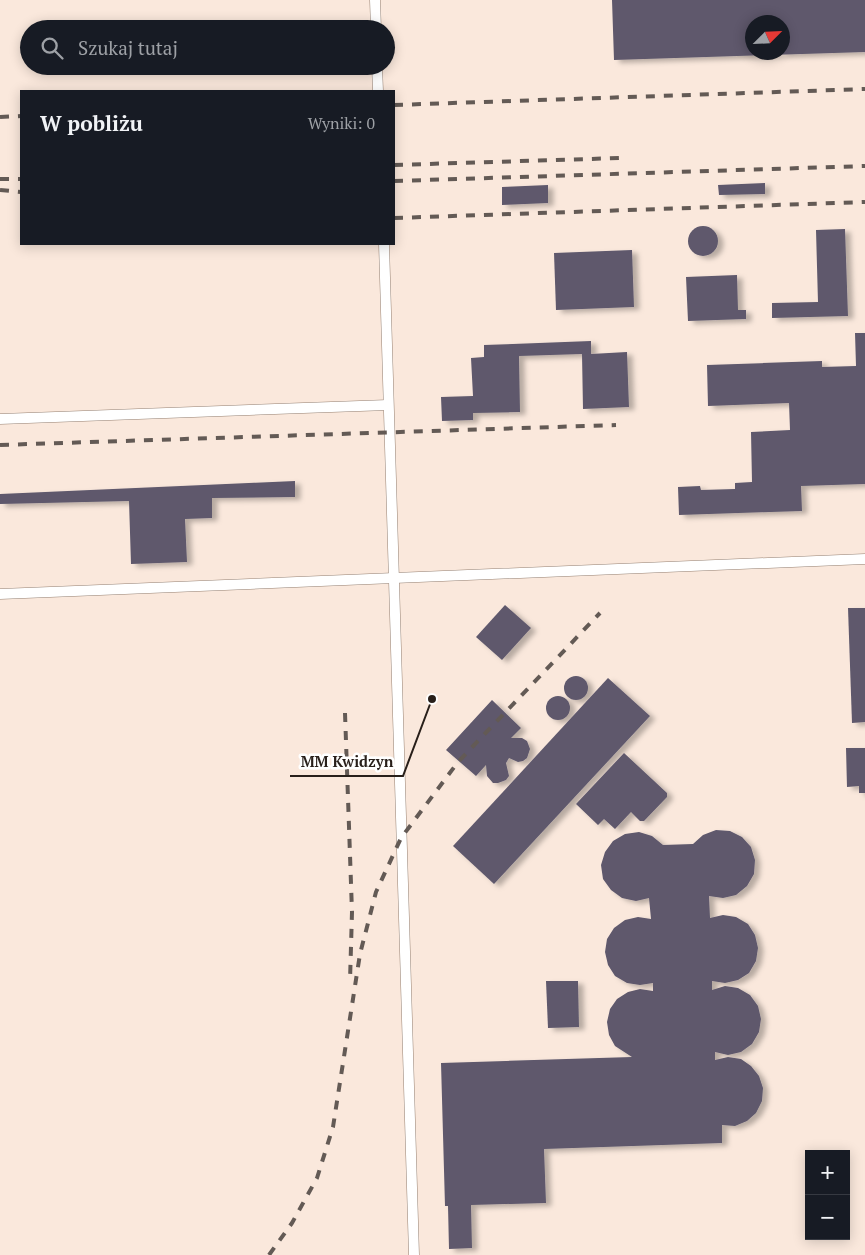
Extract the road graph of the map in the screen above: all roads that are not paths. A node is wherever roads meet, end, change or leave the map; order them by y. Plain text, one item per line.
1 (375, 0) edge
2 (376, 20) edge
3 (377, 75) edge
4 (378, 90) edge
5 (384, 245) edge
6 (388, 405) junction
7 (0, 419) edge
8 (865, 559) edge
9 (393, 578) junction
10 (0, 594) edge
11 (414, 1255) edge

1 - 2 lane
3 - 4 lane
5 - 6 lane
6 - 7 lane
6 - 9 lane
8 - 9 lane
9 - 10 lane
9 - 11 lane

